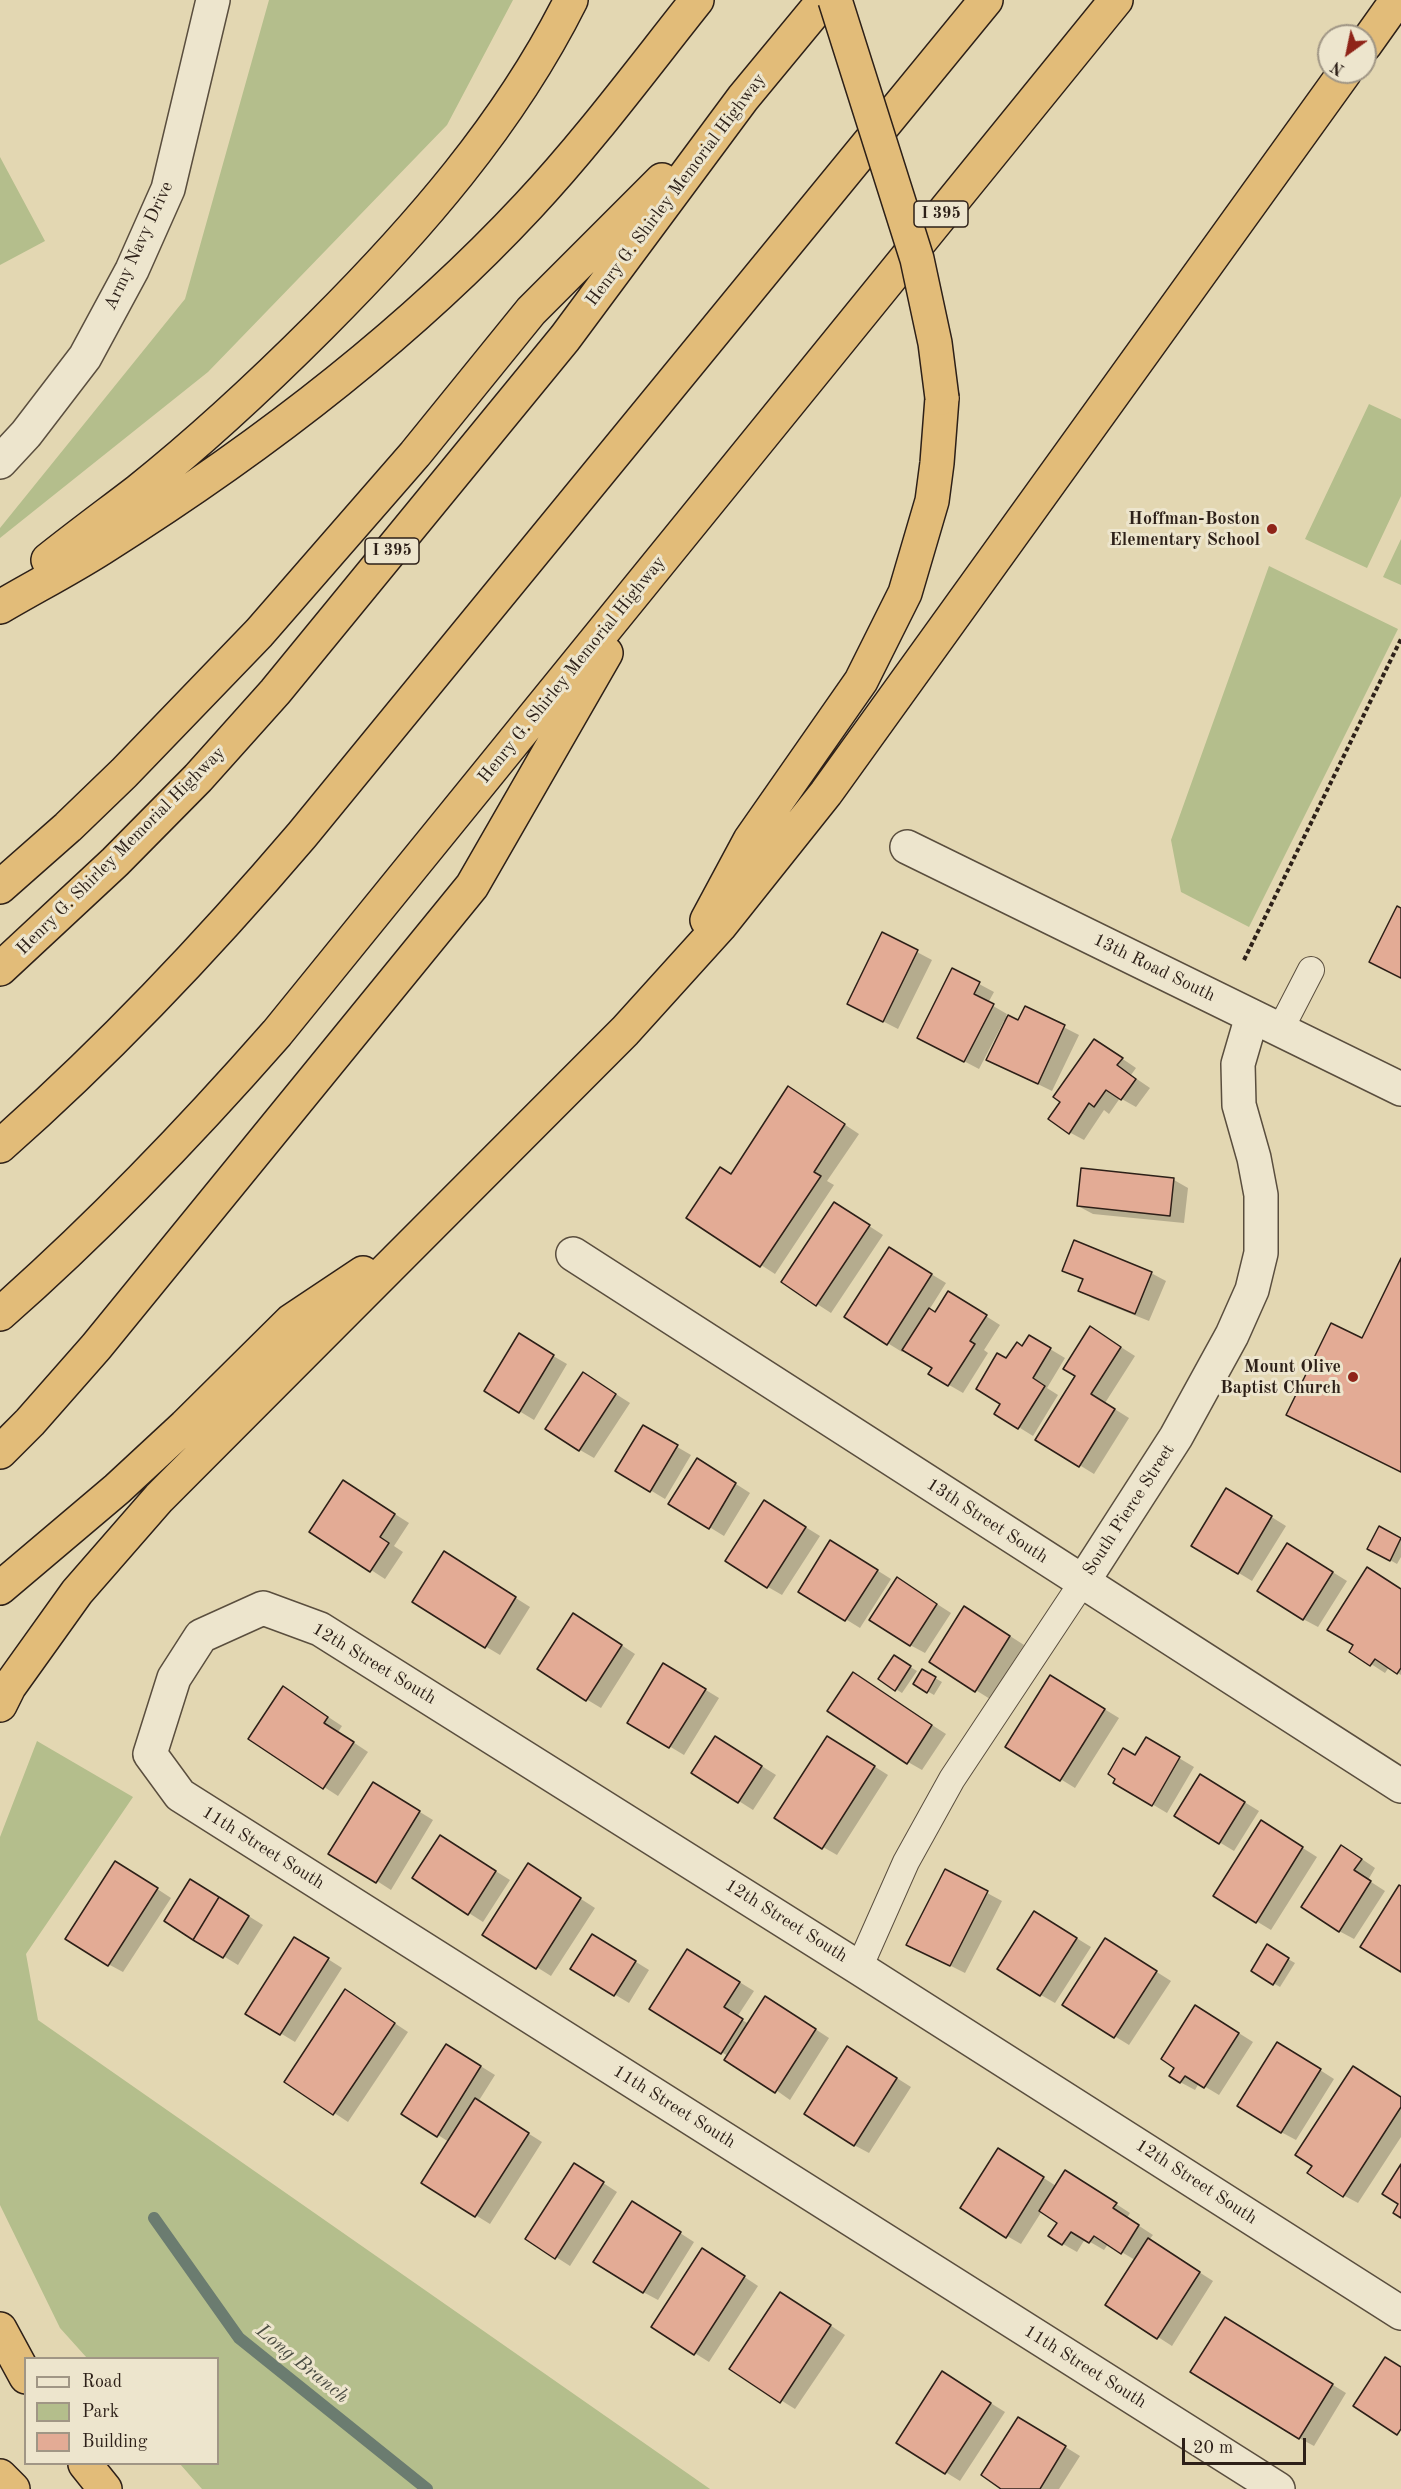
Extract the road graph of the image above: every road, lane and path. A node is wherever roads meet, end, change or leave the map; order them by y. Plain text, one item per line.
1 (213, 0) edge
2 (571, 0) edge
3 (697, 0) edge
4 (824, 0) edge
5 (834, 0) edge
6 (986, 0) edge
7 (1116, 0) edge
8 (1397, 0) edge
9 (1377, 28) edge
10 (1336, 84) edge
11 (743, 98) junction
12 (0, 462) edge
13 (656, 566) junction
14 (0, 598) edge
15 (0, 607) edge
16 (1401, 639) edge
17 (908, 847) dead end
18 (0, 887) edge
19 (1244, 960) dead end
20 (0, 969) edge
21 (1311, 970) dead end
22 (677, 977) junction
23 (1266, 1023) junction
24 (1401, 1089) edge
25 (0, 1146) edge
26 (425, 1232) junction
27 (573, 1254) dead end
28 (0, 1314) edge
29 (0, 1452) edge
30 (1082, 1582) junction
31 (0, 1588) edge
32 (174, 1678) joint
33 (0, 1705) edge
34 (1401, 1786) edge
35 (859, 1968) junction
36 (1401, 2313) edge
37 (0, 2329) edge
38 (24, 2373) edge
39 (87, 2465) edge
40 (0, 2476) edge
41 (13, 2489) edge
42 (105, 2489) edge
43 (1278, 2489) edge

1 - 12 street, Army Navy Drive
2 - 14 highway
3 - 15 highway
4 - 11 highway, Henry G. Shirley Memorial Highway / I 395
5 - 22 highway, bridge
6 - 25 highway
7 - 13 highway, Henry G. Shirley Memorial Highway / I 395
8 - 9 highway
10 - 22 highway
11 - 18 highway
11 - 20 highway, Henry G. Shirley Memorial Highway / I 395
13 - 28 highway, Henry G. Shirley Memorial Highway / I 395
13 - 29 highway
16 - 19 path
17 - 23 street, 13th Road South
21 - 23 lane
22 - 26 highway
23 - 24 street, 13th Road South
23 - 30 street, South Pierce Street
26 - 31 highway
26 - 33 highway
27 - 30 street, 13th Street South
30 - 34 street, 13th Street South
30 - 35 lane, South Pierce Street
32 - 35 street, 12th Street South
32 - 43 street, 11th Street South
35 - 36 street, 12th Street South
37 - 38 highway
39 - 42 highway
40 - 41 highway

